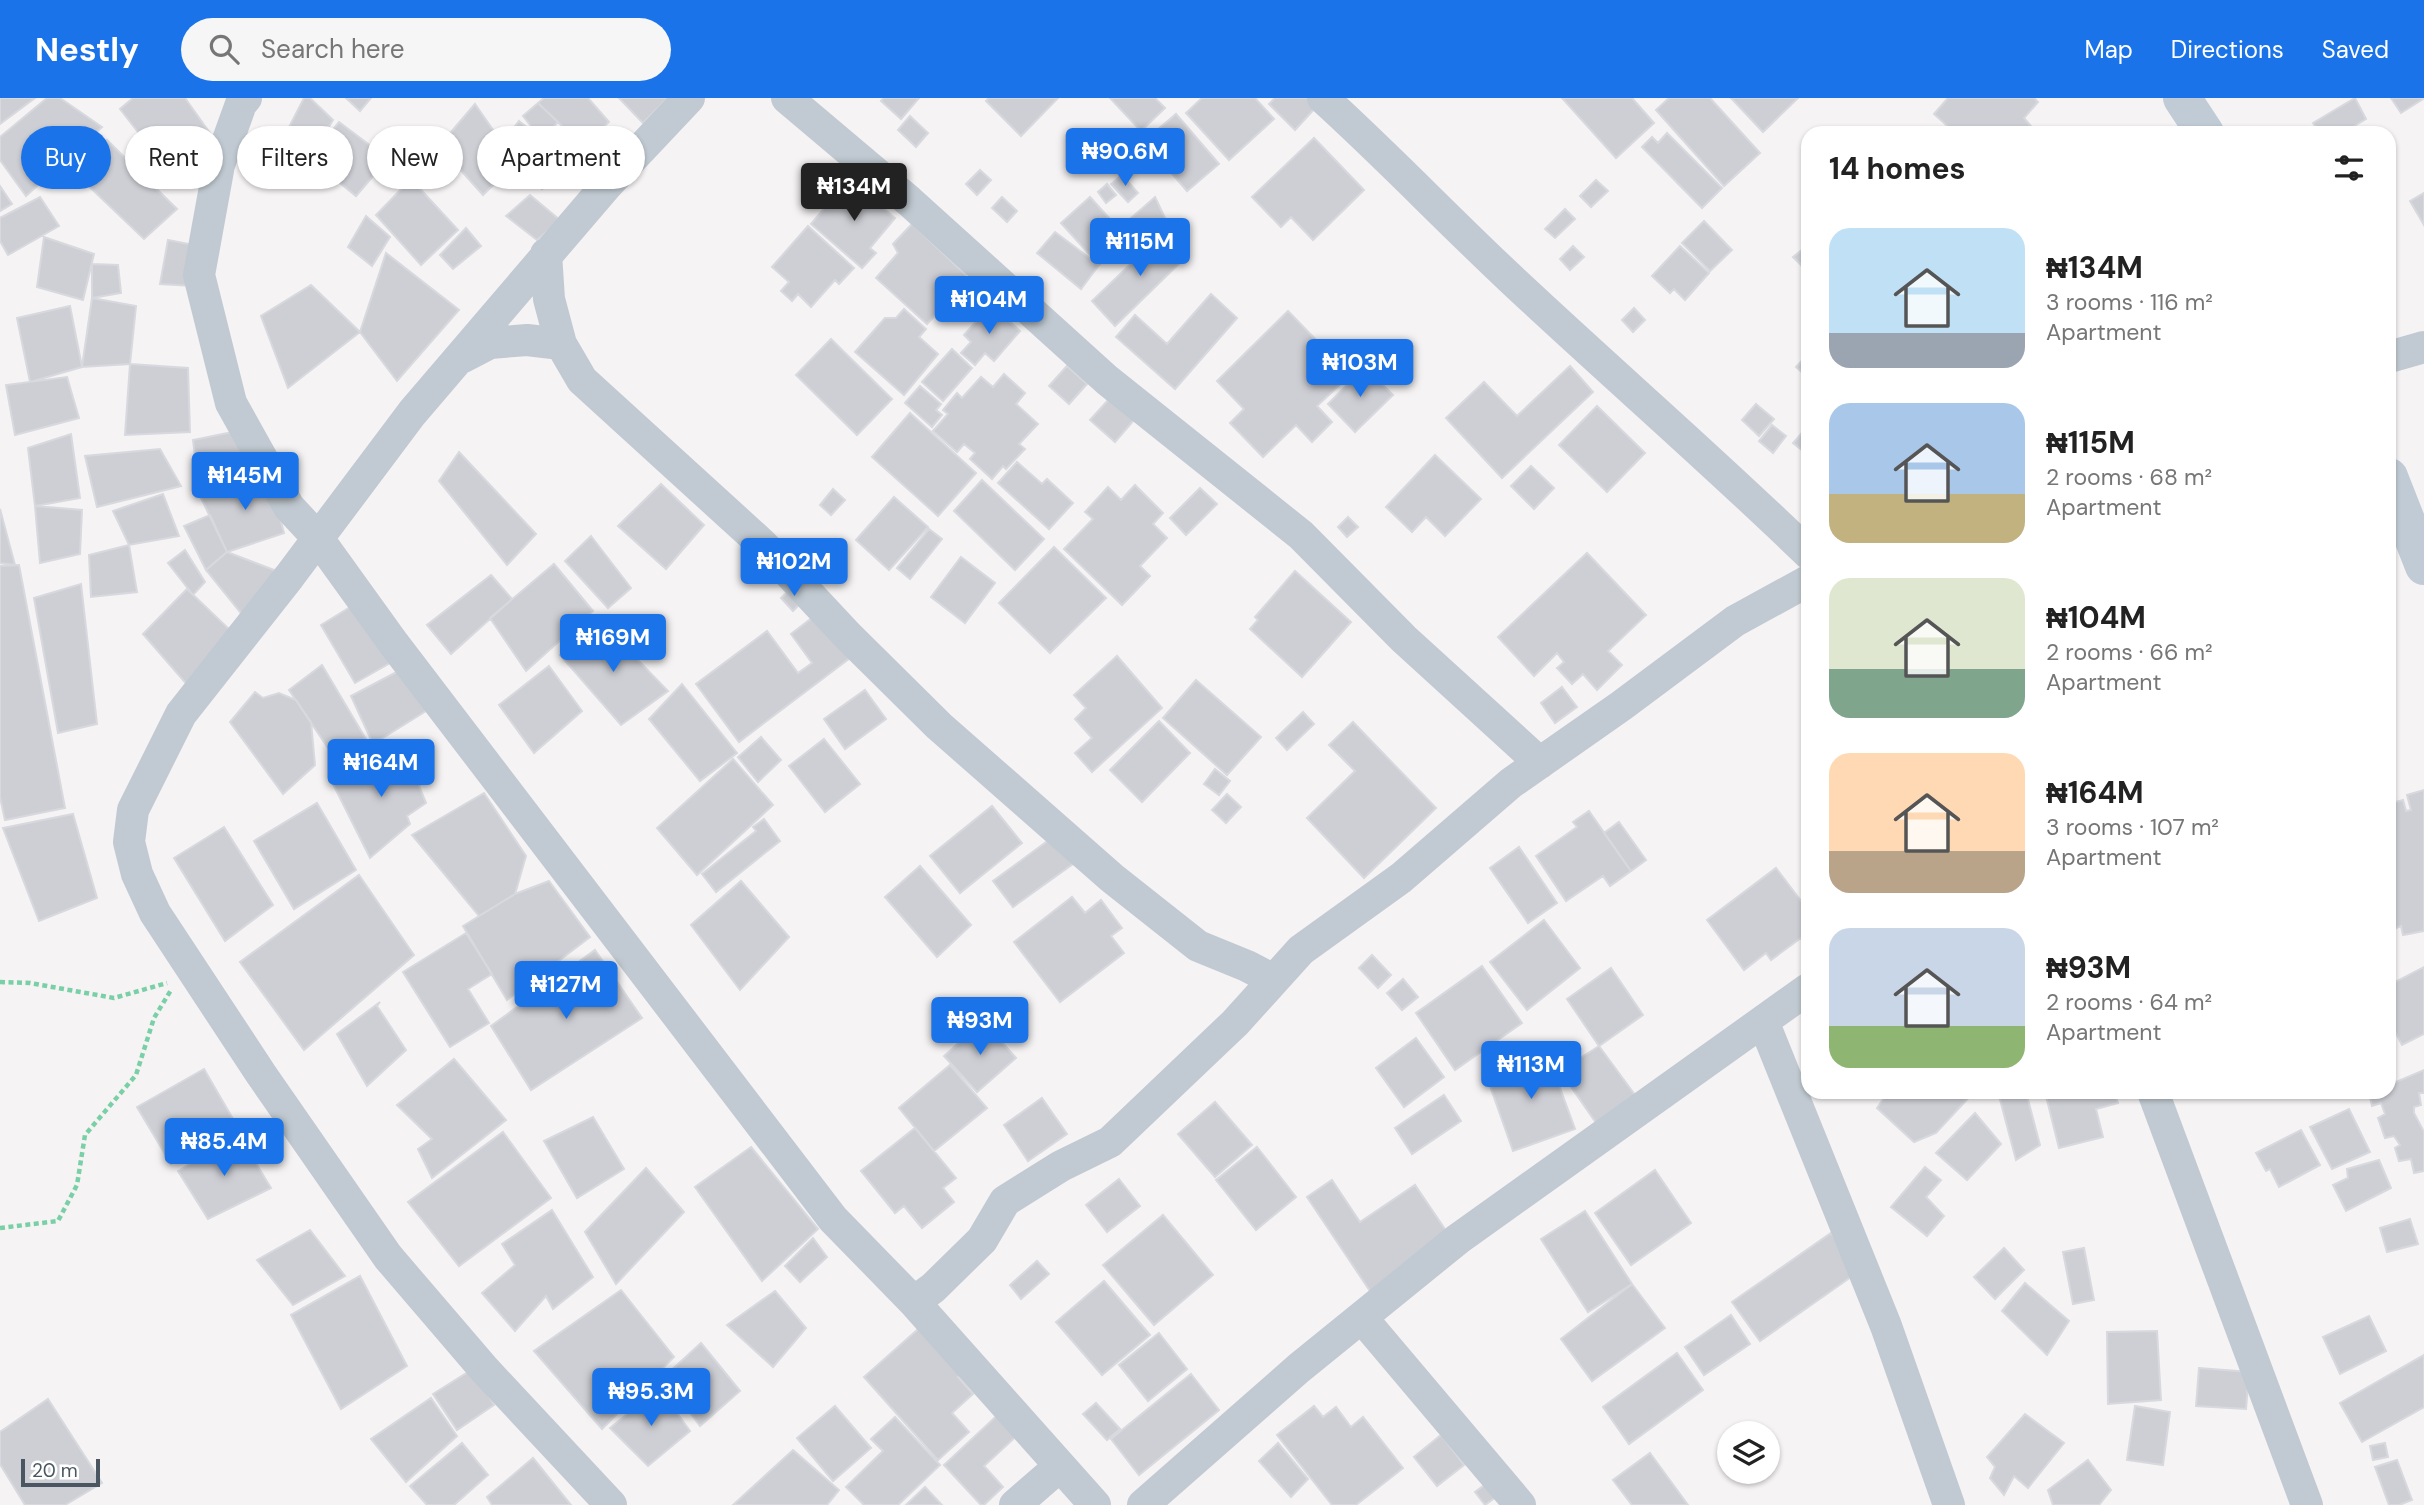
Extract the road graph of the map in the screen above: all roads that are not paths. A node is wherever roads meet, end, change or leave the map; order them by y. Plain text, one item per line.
1 (246, 98) edge
2 (689, 98) edge
3 (787, 98) edge
4 (1323, 98) edge
5 (2182, 98) edge
6 (2200, 126) edge
7 (546, 254) junction
8 (561, 344) junction
9 (2424, 347) edge
10 (2396, 355) edge
11 (456, 361) junction
12 (2396, 495) edge
13 (317, 537) junction
14 (1801, 545) edge
15 (2424, 566) edge
16 (1801, 585) edge
17 (1540, 763) junction
18 (1274, 980) junction
19 (1801, 994) edge
20 (1763, 1021) junction
21 (2156, 1099) edge
22 (914, 1302) junction
23 (1362, 1318) junction
24 (1060, 1465) junction
25 (611, 1505) edge
26 (1015, 1505) edge
27 (1095, 1505) edge
28 (1143, 1505) edge
29 (1520, 1505) edge
30 (1949, 1505) edge
31 (2306, 1505) edge

1 - 13 street
2 - 7 street
3 - 17 street
4 - 14 street
5 - 6 main road
7 - 8 street
7 - 11 street
8 - 11 street
8 - 18 street
9 - 10 street
11 - 13 street
12 - 15 main road
13 - 22 street
13 - 25 street
16 - 17 street
17 - 18 street
18 - 22 street
19 - 20 street
20 - 23 street
20 - 30 street
21 - 31 street
22 - 24 street
23 - 28 street
23 - 29 street
24 - 26 street
24 - 27 street

